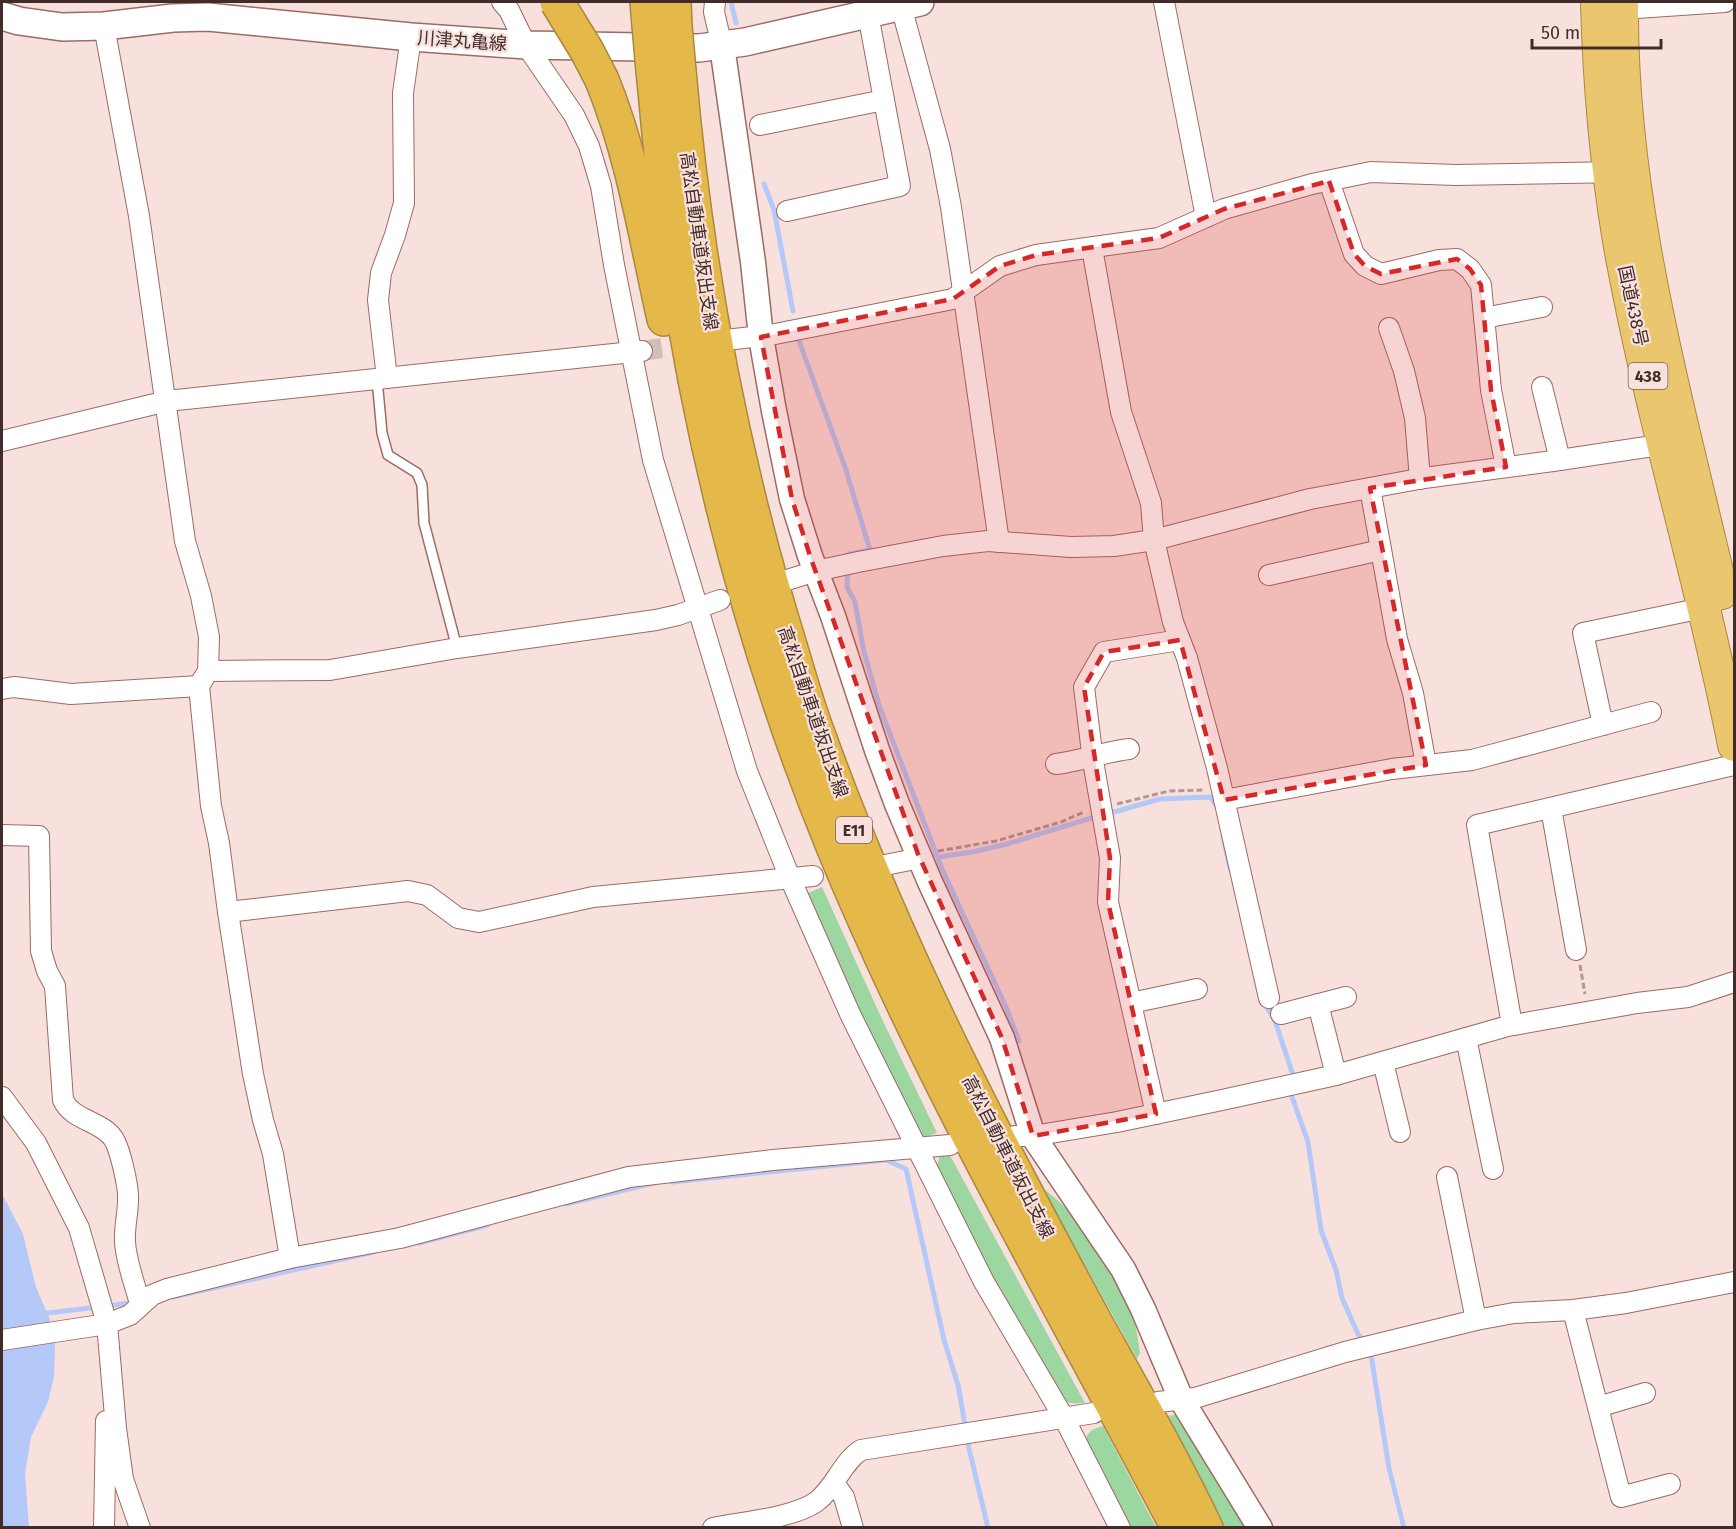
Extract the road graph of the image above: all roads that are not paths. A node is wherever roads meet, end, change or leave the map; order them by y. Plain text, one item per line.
1 (502, 2) edge
2 (557, 2) edge
3 (715, 2) edge
4 (1164, 2) edge
5 (1725, 2) edge
6 (910, 4) edge
7 (1613, 4) edge
8 (661, 13) edge
9 (868, 14) junction
10 (2, 16) edge
11 (104, 26) junction
12 (411, 37) junction
13 (526, 45) junction
14 (722, 46) junction
15 (666, 71) junction
16 (884, 100) junction
17 (760, 125) dead end
18 (1621, 172) junction
19 (1329, 181) junction
20 (787, 211) dead end
21 (1206, 217) junction
22 (1092, 248) junction
23 (963, 292) junction
24 (1542, 307) dead end
25 (1484, 318) junction
26 (1389, 328) dead end
27 (761, 337) junction
28 (726, 340) dead end
29 (637, 352) junction
30 (382, 379) junction
31 (1542, 387) dead end
32 (166, 401) junction
33 (2, 441) edge
34 (1675, 442) junction
35 (1560, 460) junction
36 (1506, 467) junction
37 (1420, 479) junction
38 (1370, 488) junction
39 (1154, 540) junction
40 (999, 542) junction
41 (1381, 550) junction
42 (816, 571) junction
43 (1269, 575) dead end
44 (787, 580) dead end
45 (731, 591) junction
46 (1714, 605) junction
47 (699, 608) junction
48 (1180, 640) junction
49 (457, 648) junction
50 (1734, 649) edge
51 (204, 679) junction
52 (1729, 686) edge
53 (2, 689) edge
54 (1651, 712) dead end
55 (1603, 725) junction
56 (1734, 745) edge
57 (1129, 749) dead end
58 (1092, 757) junction
59 (1056, 764) dead end
60 (1426, 765) junction
61 (1734, 765) edge
62 (1223, 795) junction
63 (1551, 808) junction
64 (2, 835) edge
65 (930, 855) junction
66 (885, 865) dead end
67 (813, 876) dead end
68 (790, 879) junction
69 (228, 912) junction
70 (1576, 950) road end
71 (1734, 982) edge
72 (1197, 989) dead end
73 (1346, 997) dead end
74 (1269, 998) dead end
75 (1131, 1003) junction
76 (1318, 1004) junction
77 (1281, 1014) dead end
78 (1512, 1025) junction
79 (1466, 1038) junction
80 (1383, 1062) junction
81 (1336, 1075) junction
82 (2, 1097) edge
83 (1156, 1114) junction
84 (1400, 1132) dead end
85 (1024, 1136) junction
86 (950, 1145) dead end
87 (916, 1148) junction
88 (1494, 1169) dead end
89 (1448, 1177) dead end
90 (290, 1258) junction
91 (1734, 1282) edge
92 (140, 1304) junction
93 (1573, 1310) junction
94 (101, 1316) junction
95 (1476, 1320) junction
96 (2, 1340) edge
97 (112, 1390) junction
98 (1645, 1393) dead end
99 (1170, 1401) junction
100 (1598, 1407) junction
101 (1094, 1413) dead end
102 (1064, 1418) junction
103 (834, 1483) junction
104 (1670, 1484) dead end
105 (104, 1527) edge
106 (140, 1527) edge
107 (713, 1527) edge
108 (853, 1527) edge
109 (1120, 1527) edge
110 (1178, 1527) edge
111 (1206, 1527) edge
112 (1260, 1527) edge

1 - 13 street
2 - 45 highway, bridge
3 - 14 street
4 - 21 street
5 - 7 street
6 - 9 main road, 川津丸亀線
6 - 23 street
7 - 18 highway, 国道438号 / 438
8 - 15 highway, 高松自動車道坂出支線, bridge
9 - 14 main road, 川津丸亀線
9 - 16 street
10 - 11 main road, 川津丸亀線
11 - 12 main road, 川津丸亀線
11 - 32 street
12 - 13 main road, 川津丸亀線
12 - 30 street
13 - 14 main road, 川津丸亀線
13 - 29 street
14 - 27 street
15 - 45 highway, 高松自動車道坂出支線 / E11
15 - 111 highway, 高松自動車道坂出支線 / E11
16 - 17 street
16 - 20 street
18 - 19 street
18 - 34 highway, 国道438号 / 438
19 - 21 street
19 - 25 street
21 - 22 street
22 - 23 street
22 - 39 street
23 - 27 street
23 - 40 street
24 - 25 street
25 - 36 street
26 - 37 street
27 - 28 street
27 - 42 street
29 - 30 street
29 - 47 street
30 - 32 street
30 - 49 lane
31 - 35 street
32 - 33 street
32 - 51 street
34 - 35 street
34 - 46 highway, 国道438号 / 438
35 - 36 street
36 - 37 street
37 - 38 street
38 - 39 street
38 - 41 street
39 - 40 street
39 - 48 street
40 - 42 street
41 - 43 street
41 - 60 street
42 - 44 street
42 - 65 street
45 - 47 street
45 - 110 highway, 高松自動車道坂出支線 / E11
46 - 50 highway, 国道438号 / 438
46 - 52 highway, 国道438号 / 438
46 - 55 street
47 - 49 street
47 - 68 street
48 - 58 street
48 - 62 street
49 - 51 street
51 - 53 street
51 - 69 street
52 - 56 highway, 国道438号 / 438
54 - 55 street
55 - 60 street
57 - 58 street
58 - 59 street
58 - 75 street
60 - 62 street
61 - 63 street
62 - 74 street
63 - 70 street
63 - 78 street
64 - 92 street
65 - 66 street
65 - 85 street
67 - 68 street
68 - 69 street
68 - 87 street
69 - 90 street
71 - 78 street
72 - 75 street
73 - 76 street
75 - 83 street
76 - 77 street
76 - 81 street
78 - 79 street
79 - 80 street
79 - 88 street
80 - 81 street
80 - 84 street
81 - 83 street
82 - 94 street
83 - 85 street
85 - 99 street
86 - 87 street
87 - 90 street
87 - 102 street
89 - 95 street
90 - 92 street
91 - 93 street
92 - 94 street
93 - 95 street
93 - 100 street
94 - 96 street
94 - 97 street
95 - 99 street
97 - 105 street
97 - 106 street
98 - 100 street
99 - 112 street
100 - 104 street
101 - 102 street
102 - 103 street
102 - 109 street
103 - 107 street
103 - 108 street

